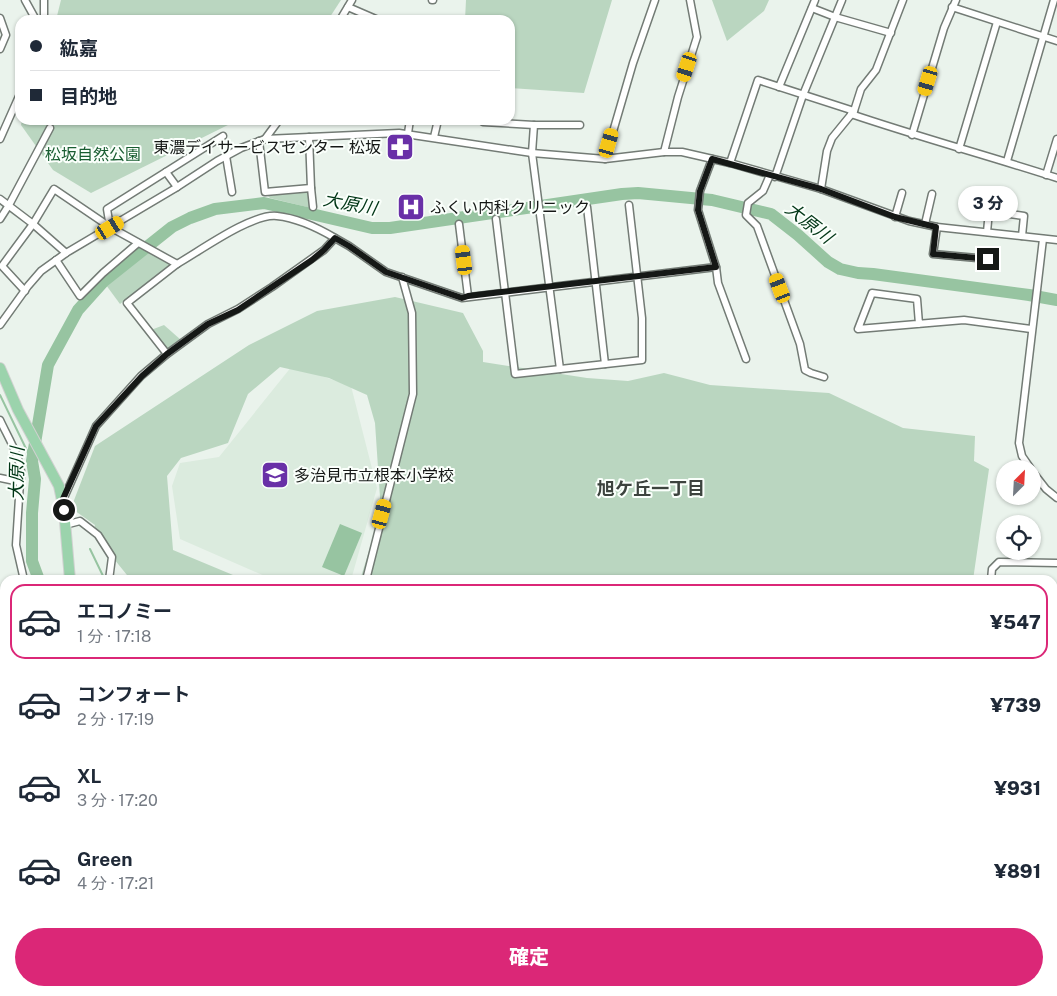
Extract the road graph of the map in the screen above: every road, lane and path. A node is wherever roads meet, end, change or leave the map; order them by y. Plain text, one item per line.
1 (26, 0) edge
2 (44, 0) edge
3 (352, 0) edge
4 (655, 0) edge
5 (690, 0) edge
6 (815, 0) edge
7 (842, 0) edge
8 (903, 0) edge
9 (956, 0) edge
10 (1054, 0) edge
11 (348, 7) junction
12 (952, 7) junction
13 (812, 8) junction
14 (34, 15) edge
15 (44, 15) edge
16 (343, 15) edge
17 (366, 15) edge
18 (835, 17) junction
19 (0, 18) edge
20 (997, 22) junction
21 (890, 33) junction
22 (1042, 36) junction
23 (1057, 41) edge
24 (0, 49) edge
25 (779, 87) junction
26 (803, 95) junction
27 (15, 105) edge
28 (852, 113) junction
29 (515, 124) edge
30 (274, 125) edge
31 (409, 125) edge
32 (437, 125) edge
33 (534, 125) junction
34 (580, 125) dead end
35 (50, 128) dead end
36 (408, 133) junction
37 (912, 134) junction
38 (223, 136) dead end
39 (309, 137) junction
40 (434, 137) junction
41 (0, 139) edge
42 (1057, 139) edge
43 (262, 140) junction
44 (959, 149) junction
45 (664, 152) junction
46 (532, 153) junction
47 (226, 156) junction
48 (605, 159) junction
49 (712, 159) junction
50 (1007, 161) junction
51 (730, 163) junction
52 (166, 172) junction
53 (1046, 175) junction
54 (773, 176) junction
55 (1057, 178) edge
56 (177, 187) junction
57 (311, 188) junction
58 (821, 189) junction
59 (232, 192) dead end
60 (902, 193) dead end
61 (932, 194) dead end
62 (0, 199) edge
63 (629, 205) dead end
64 (9, 206) junction
65 (313, 207) dead end
66 (587, 207) dead end
67 (895, 217) junction
68 (0, 219) edge
69 (496, 219) dead end
70 (33, 224) junction
71 (460, 224) dead end
72 (925, 224) junction
73 (936, 227) junction
74 (110, 228) junction
75 (987, 232) junction
76 (1022, 236) junction
77 (335, 238) junction
78 (1043, 239) junction
79 (1057, 240) edge
80 (138, 243) junction
81 (66, 253) junction
82 (988, 259) dead end
83 (56, 260) junction
84 (177, 264) junction
85 (716, 267) junction
86 (402, 277) junction
87 (637, 278) junction
88 (596, 282) junction
89 (550, 287) junction
90 (25, 291) junction
91 (504, 293) junction
92 (468, 296) junction
93 (919, 324) junction
94 (0, 325) edge
95 (1032, 329) junction
96 (167, 354) junction
97 (746, 359) dead end
98 (605, 364) junction
99 (0, 368) edge
100 (560, 369) junction
101 (824, 377) dead end
102 (0, 420) edge
103 (1025, 460) edge
104 (0, 478) edge
105 (20, 482) junction
106 (1041, 482) edge
107 (1057, 498) edge
108 (62, 501) junction
109 (65, 525) junction
110 (1057, 563) edge
111 (23, 575) edge
112 (70, 575) edge
113 (110, 575) edge
114 (367, 575) edge
115 (992, 575) edge

1 - 14 street
2 - 15 street
3 - 11 street
4 - 48 street
5 - 45 street
6 - 13 street
7 - 18 street
8 - 21 street
9 - 12 street
10 - 22 street
11 - 16 street
11 - 17 street
12 - 20 street
12 - 37 street
13 - 18 street
13 - 25 street
18 - 21 street
18 - 26 street
19 - 24 street
20 - 22 street
20 - 44 street
21 - 28 street
22 - 23 street
22 - 50 street
25 - 26 street
25 - 51 street
26 - 28 street
26 - 54 street
27 - 41 street
28 - 37 street
28 - 58 street
29 - 33 street
30 - 43 street
31 - 36 street
32 - 40 street
33 - 34 street
33 - 46 street
35 - 64 street
36 - 39 street
36 - 40 street
37 - 44 street
38 - 52 street
39 - 43 street
39 - 57 street
40 - 46 street
42 - 53 street
43 - 47 street
43 - 57 street
44 - 50 street
45 - 48 street
45 - 49 street
46 - 48 street
46 - 89 street
47 - 56 street
47 - 59 street
49 - 51 street
49 - 85 street
50 - 53 street
51 - 54 street
52 - 56 street
52 - 74 street
53 - 55 street
54 - 58 street
54 - 101 street
56 - 74 street
57 - 65 street
58 - 67 street
60 - 67 street
61 - 72 street
62 - 64 street
63 - 87 street
64 - 68 street
64 - 70 street
66 - 88 street
67 - 72 street
69 - 91 street
70 - 74 street
70 - 81 street
70 - 90 street
71 - 92 street
72 - 73 street
73 - 75 street
73 - 82 street
74 - 80 street
74 - 81 street
75 - 76 street
75 - 76 street
76 - 78 street
77 - 84 street
77 - 86 street
77 - 96 street
78 - 79 street
78 - 95 street
80 - 83 street
80 - 84 street
81 - 83 street
83 - 90 street
84 - 96 street
85 - 87 street
85 - 97 street
86 - 92 street
86 - 114 street
87 - 88 street
87 - 98 street
88 - 89 street
88 - 98 street
89 - 91 street
89 - 100 street
90 - 94 street
91 - 92 street
91 - 100 street
93 - 93 street
93 - 95 street
95 - 103 street
96 - 108 street
98 - 100 street
99 - 108 main road
102 - 105 street
104 - 105 street
105 - 111 street
106 - 107 street
108 - 109 main road
109 - 112 main road
109 - 113 street
110 - 115 street

